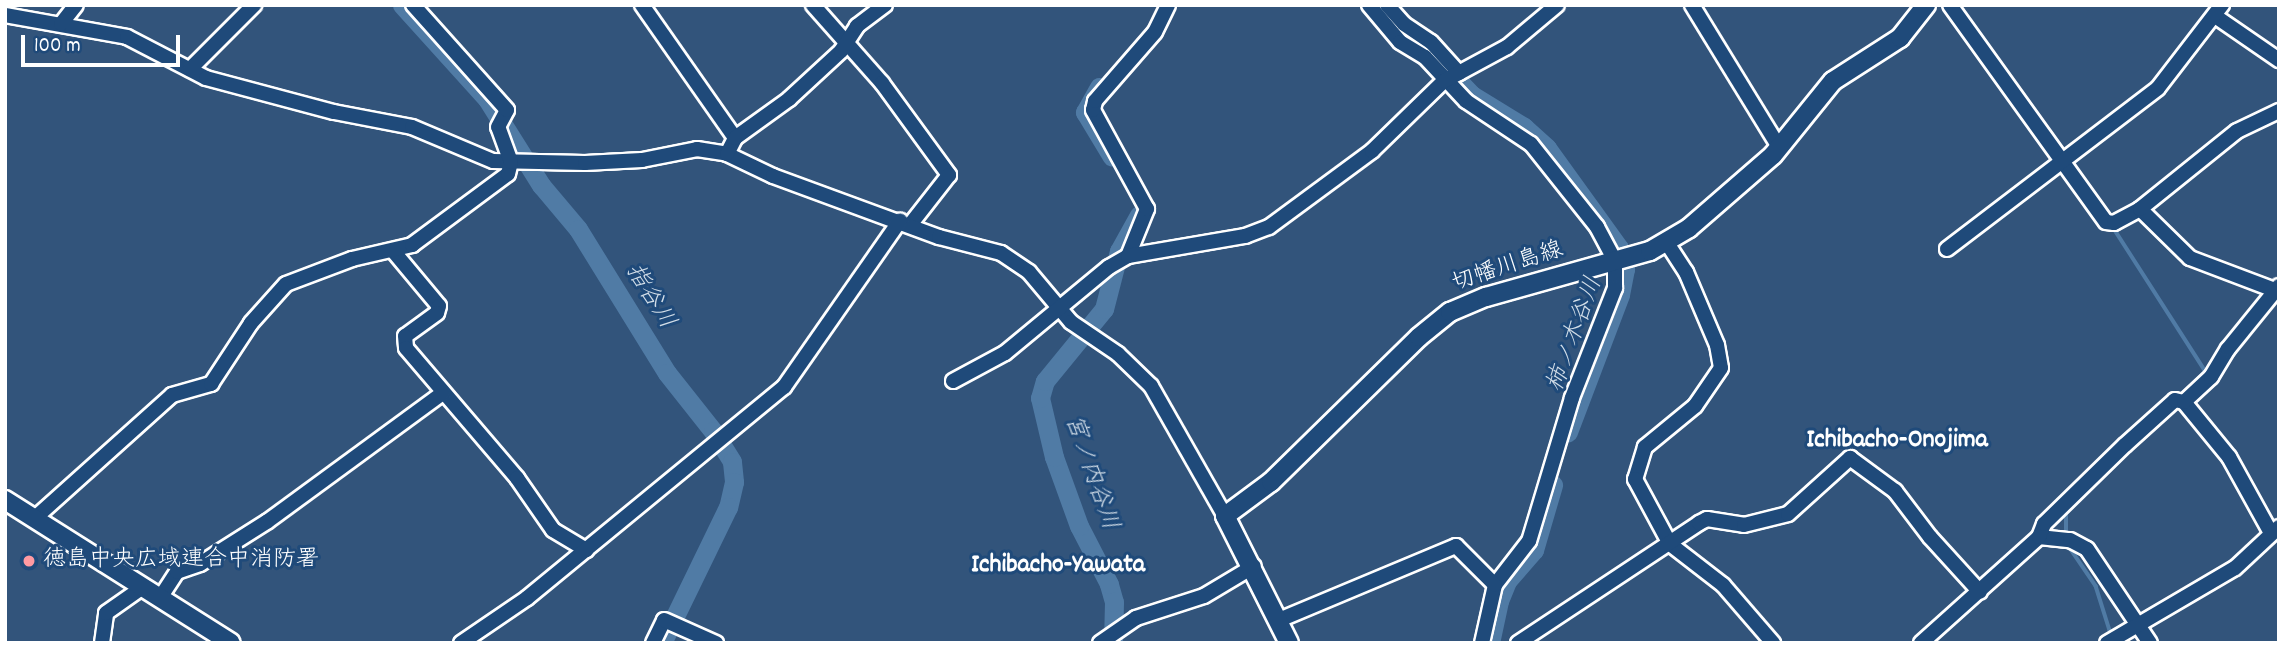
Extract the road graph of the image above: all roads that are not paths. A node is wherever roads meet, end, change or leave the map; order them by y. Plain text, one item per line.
1 (76, 5) edge
2 (254, 5) edge
3 (413, 5) edge
4 (642, 5) edge
5 (813, 5) edge
6 (885, 5) edge
7 (1168, 5) edge
8 (1370, 5) edge
9 (1387, 5) edge
10 (1557, 5) edge
11 (1692, 5) edge
12 (1926, 5) edge
13 (1950, 5) edge
14 (2218, 11) edge
15 (5, 15) edge
16 (61, 24) junction
17 (846, 40) junction
18 (2279, 60) edge
19 (190, 69) junction
20 (1452, 77) junction
21 (2279, 111) edge
22 (735, 138) junction
23 (1779, 147) junction
24 (727, 154) junction
25 (2065, 161) junction
26 (520, 163) junction
27 (2140, 209) junction
28 (905, 223) junction
29 (1667, 243) junction
30 (1947, 249) dead end
31 (394, 253) junction
32 (1125, 258) junction
33 (1620, 260) junction
34 (2275, 288) edge
35 (1059, 311) junction
36 (953, 381) dead end
37 (443, 393) junction
38 (2180, 401) junction
39 (5, 500) edge
40 (1225, 516) junction
41 (35, 518) junction
42 (2275, 530) edge
43 (2039, 537) junction
44 (1670, 544) junction
45 (586, 550) junction
46 (1254, 566) junction
47 (1495, 585) junction
48 (143, 587) junction
49 (1980, 592) junction
50 (160, 598) junction
51 (1279, 620) junction
52 (2140, 624) junction
53 (2111, 641) edge
54 (102, 643) edge
55 (231, 643) edge
56 (461, 643) edge
57 (653, 643) edge
58 (716, 643) edge
59 (1100, 643) edge
60 (1289, 643) edge
61 (1482, 643) edge
62 (1518, 643) edge
63 (1773, 643) edge
64 (1921, 643) edge
65 (2150, 643) edge

1 - 16 street
2 - 19 street
3 - 26 street
4 - 22 street
5 - 17 street
6 - 17 street
7 - 32 street
8 - 20 street
9 - 20 street
10 - 20 street
11 - 23 street
12 - 23 main road, 切幡川島線
13 - 25 street
14 - 18 street
14 - 25 street
15 - 16 street
16 - 19 street
17 - 22 street
17 - 28 street
19 - 26 street
20 - 32 street
20 - 33 street
21 - 27 street
22 - 24 street
23 - 29 main road, 切幡川島線
24 - 26 street
24 - 28 street
25 - 27 street
25 - 30 street
26 - 31 street
27 - 34 street
28 - 35 street
28 - 45 street
29 - 33 main road, 切幡川島線
29 - 44 street
31 - 37 street
31 - 41 street
32 - 35 street
33 - 40 main road, 切幡川島線
33 - 47 street
34 - 38 street
35 - 36 street
35 - 40 street
37 - 45 street
37 - 50 street
38 - 42 street
38 - 43 street
39 - 41 main road
40 - 46 main road
41 - 48 main road
42 - 52 street
43 - 49 street
43 - 52 street
44 - 49 street
44 - 62 street
44 - 63 street
45 - 56 street
46 - 51 main road
46 - 59 street
47 - 51 street
47 - 61 street
48 - 50 main road
48 - 54 street
49 - 64 street
50 - 55 main road
51 - 60 main road
52 - 53 street
52 - 65 street
57 - 58 street

